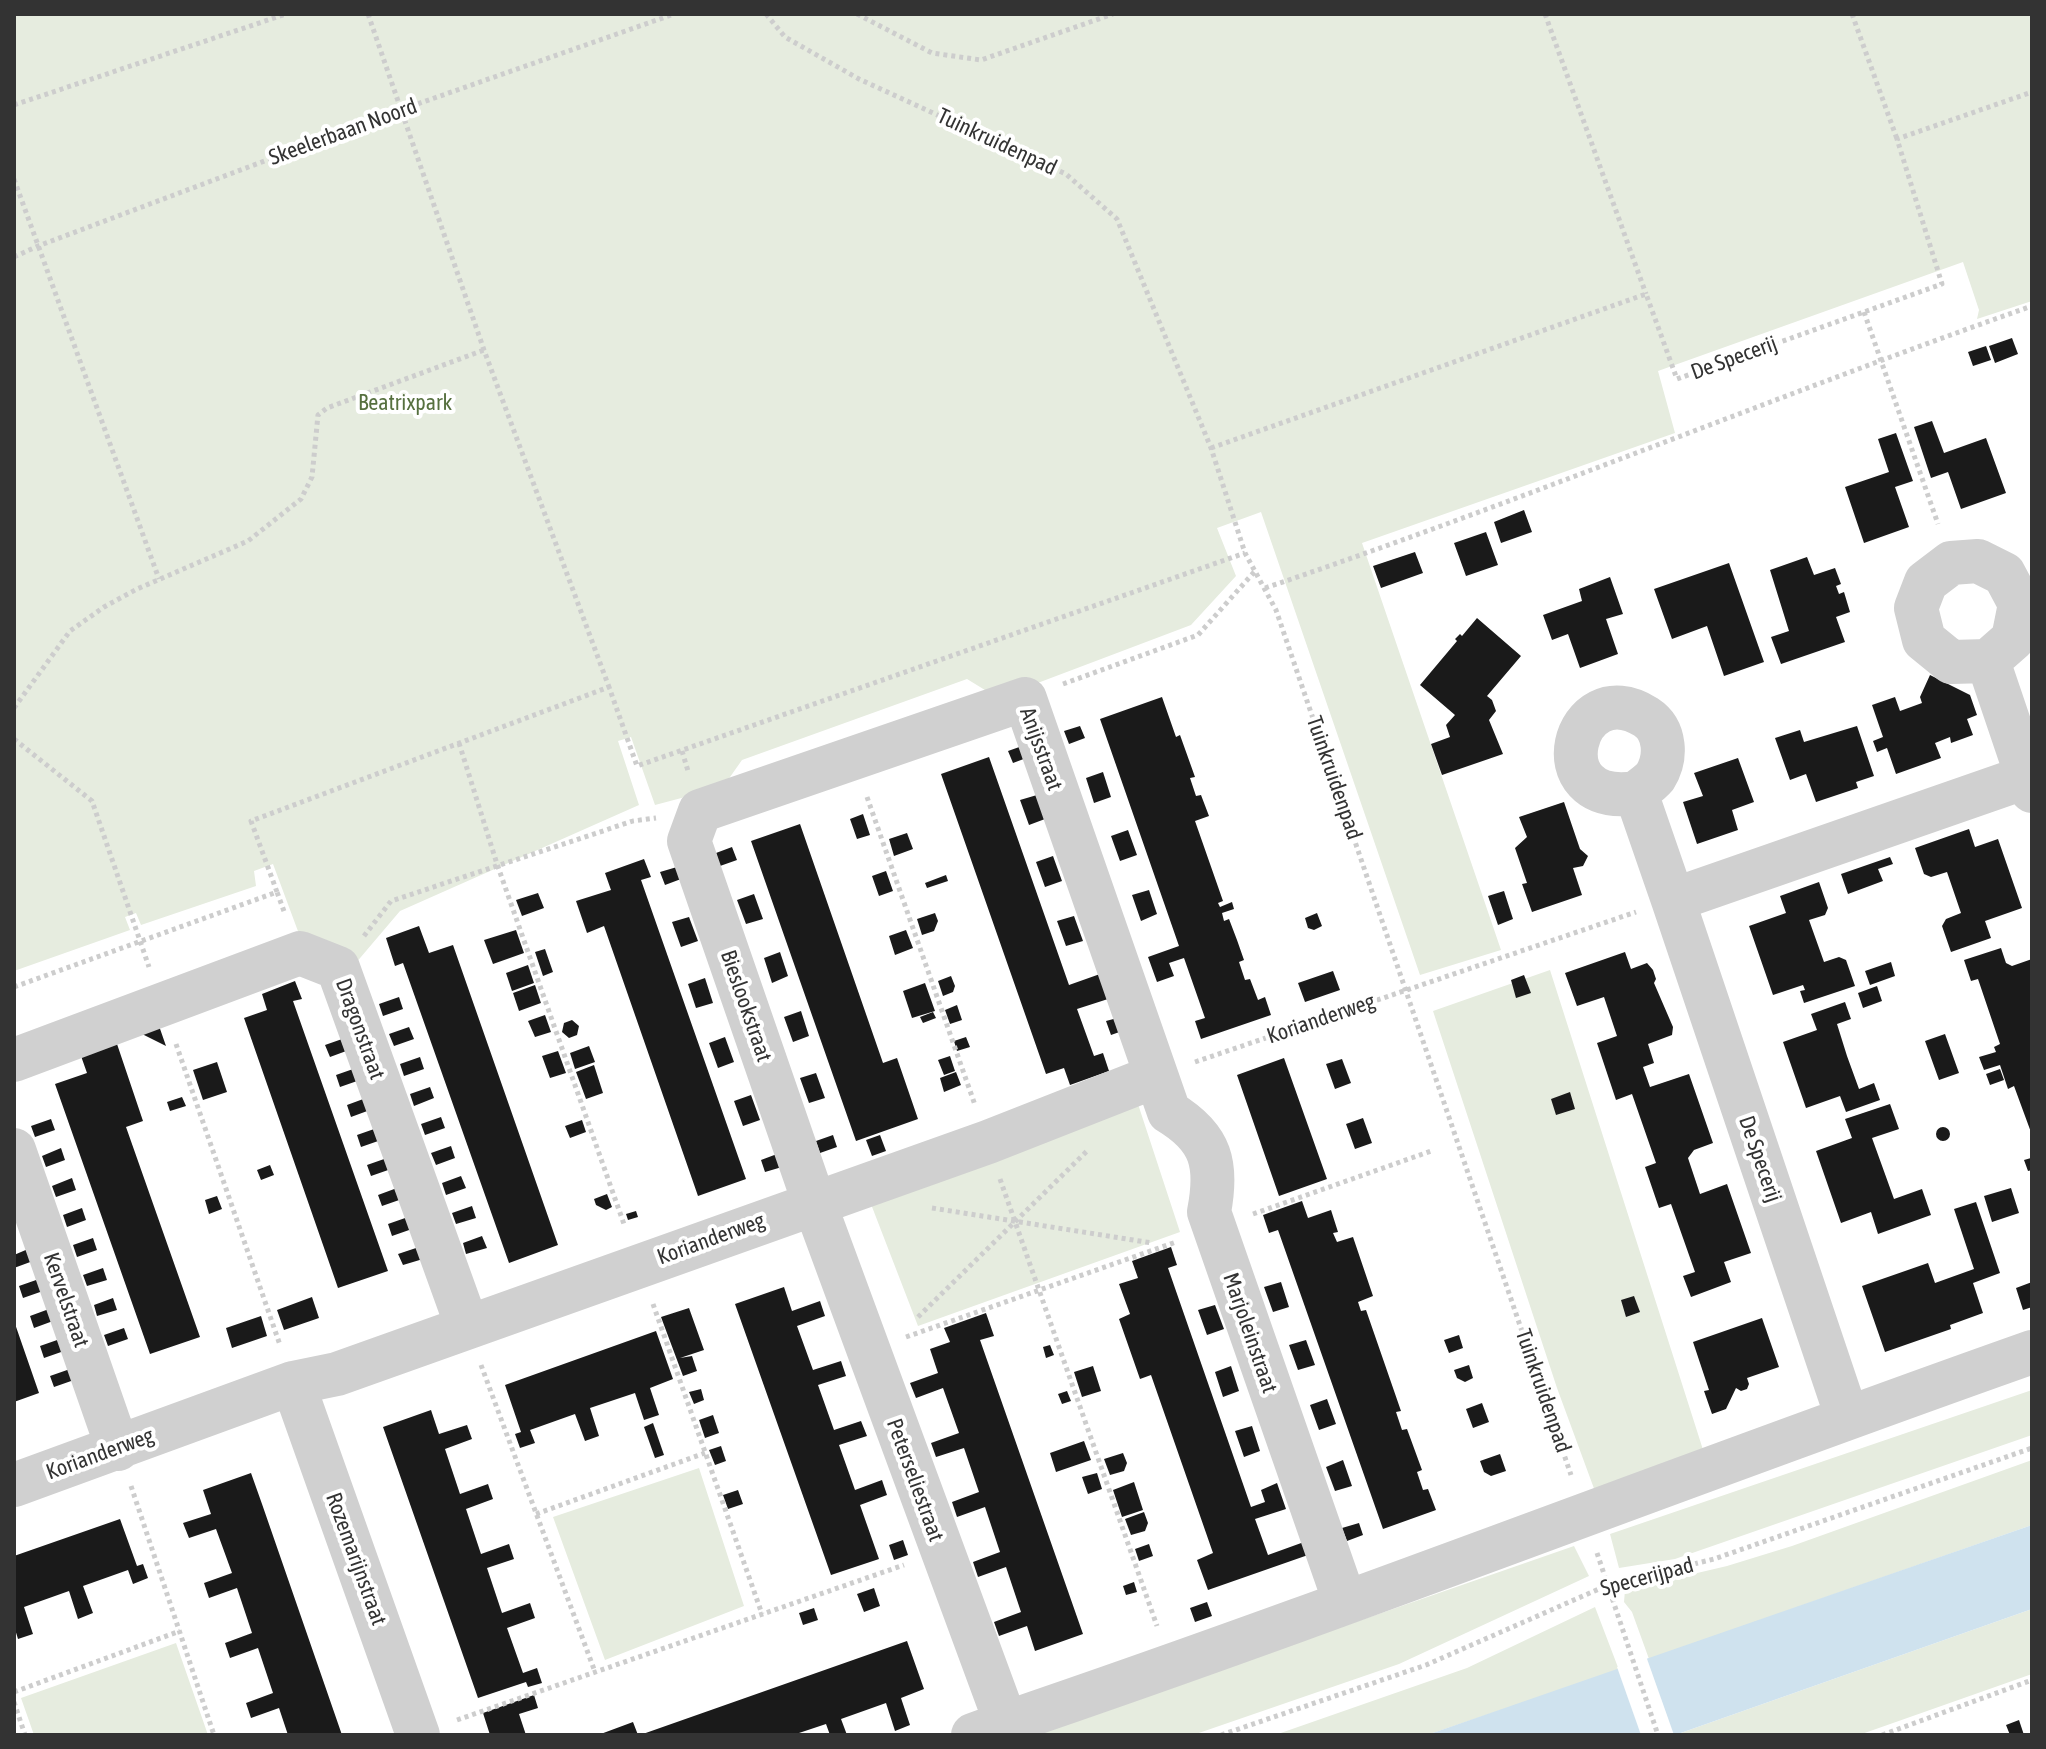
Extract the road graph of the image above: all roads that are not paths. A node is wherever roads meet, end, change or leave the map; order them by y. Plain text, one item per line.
1 (1988, 661) junction
2 (2030, 781) edge
3 (1636, 793) dead end
4 (700, 811) joint
5 (1673, 900) junction
6 (14, 1060) edge
7 (1156, 1076) junction
8 (14, 1150) edge
9 (814, 1202) junction
10 (467, 1326) junction
11 (2032, 1352) edge
12 (293, 1383) junction
13 (1847, 1417) junction
14 (118, 1449) junction
15 (14, 1485) edge
16 (1345, 1602) junction
17 (990, 1729) edge
18 (418, 1734) edge

1 - 1 street
1 - 2 street
2 - 5 street
3 - 5 street, De Specerij
4 - 7 street, Anijsstraat
4 - 9 street, Bieslookstraat
5 - 13 street, De Specerij
6 - 10 street, Dragonstraat
7 - 9 street, Korianderweg
7 - 16 street, Marjoleinstraat
8 - 14 street, Kervelstraat
9 - 10 street, Korianderweg
9 - 17 street, Peterseliestraat
10 - 12 street, Korianderweg
11 - 13 street
12 - 14 street, Korianderweg
12 - 18 street, Rozemarijnstraat
13 - 16 street
14 - 15 street, Korianderweg
16 - 17 street

